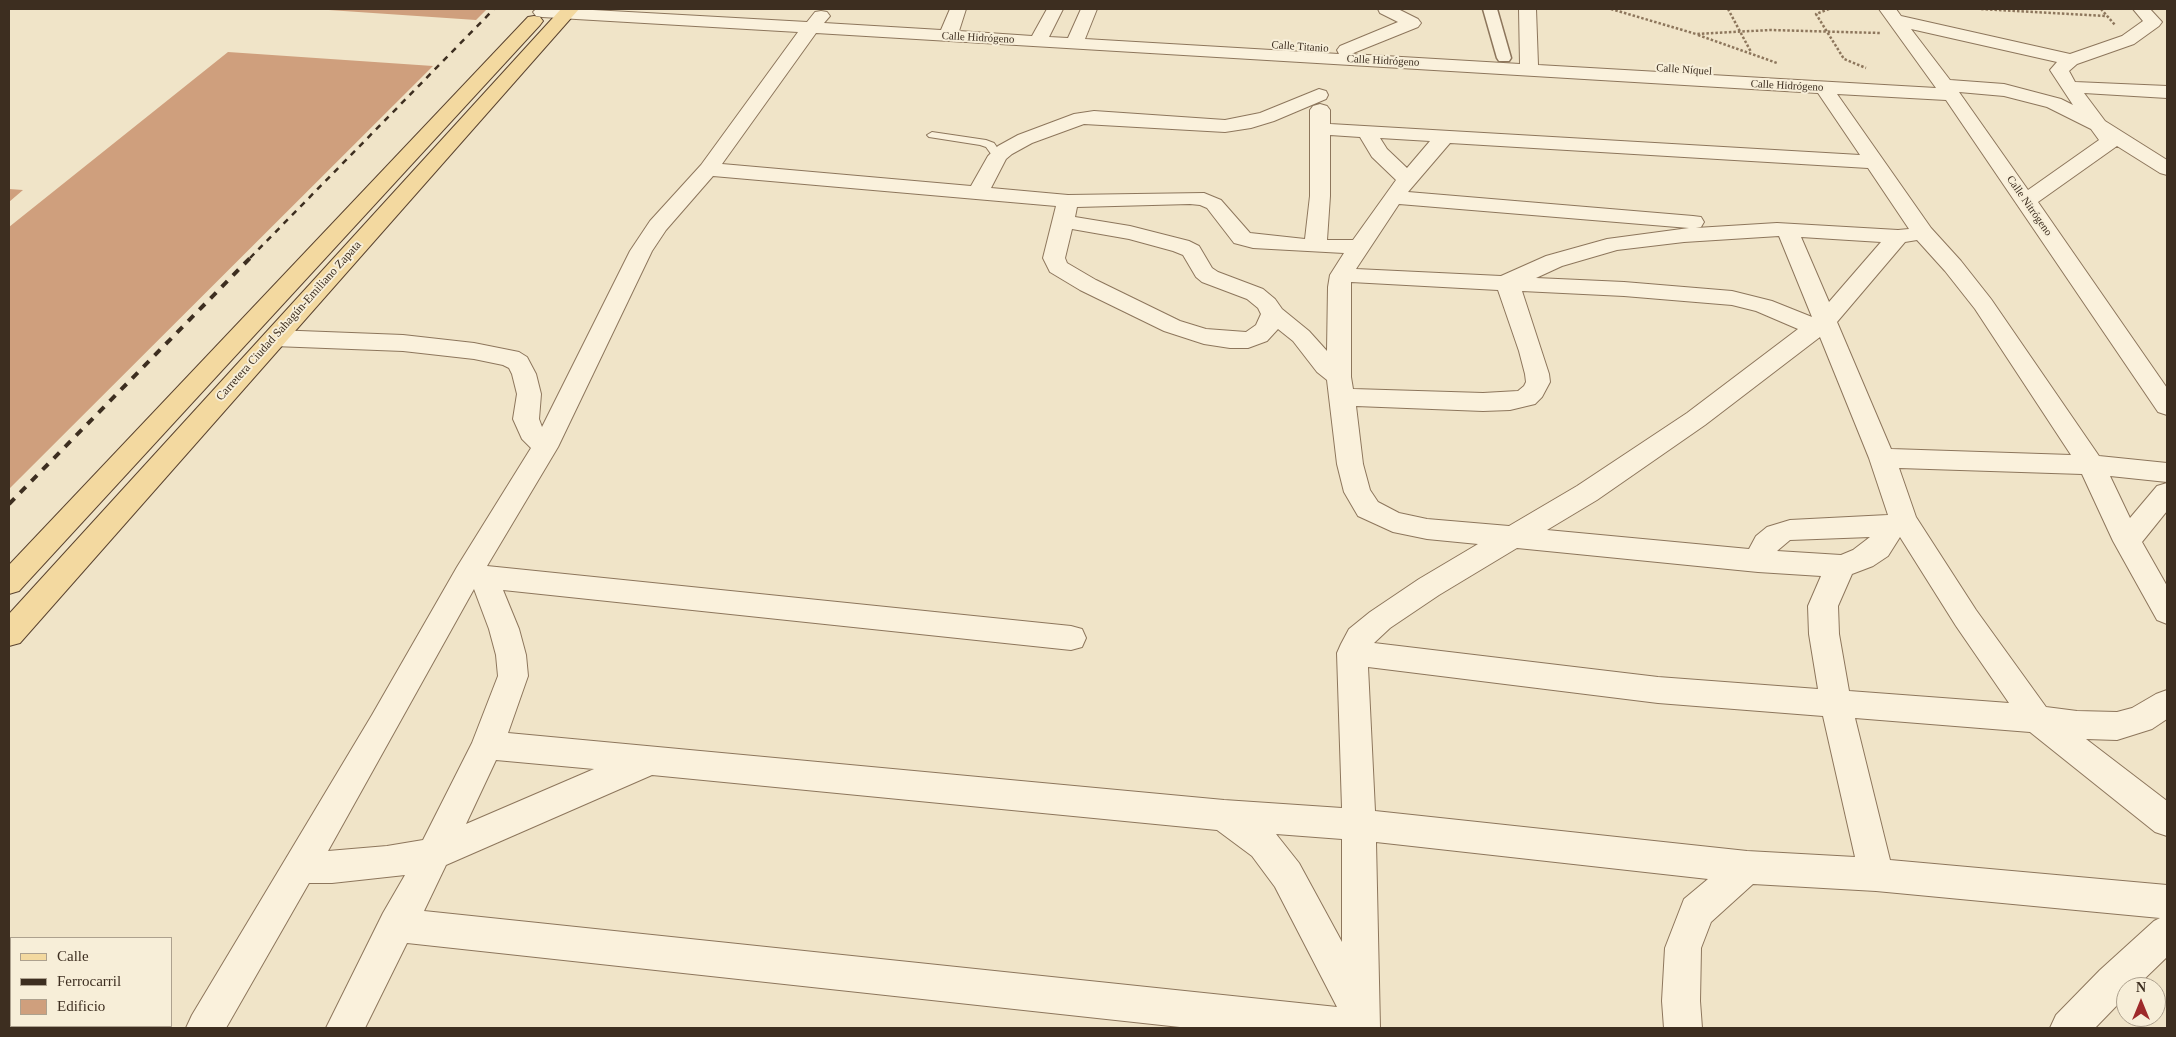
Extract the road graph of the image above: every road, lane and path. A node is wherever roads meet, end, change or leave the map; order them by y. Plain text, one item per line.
1 (958, 9) edge
2 (1056, 9) edge
3 (1089, 9) edge
4 (1386, 9) edge
5 (1490, 9) edge
6 (1528, 9) edge
7 (1611, 9) edge
8 (1728, 9) edge
9 (1829, 9) edge
10 (1981, 9) edge
11 (2003, 9) edge
12 (2141, 9) edge
13 (556, 11) edge
14 (2107, 16) dead end
15 (820, 18) edge
16 (1896, 21) edge
17 (2160, 21) edge
18 (1740, 31) junction
19 (1827, 31) junction
20 (1696, 34) junction
21 (948, 36) junction
22 (1078, 37) junction
23 (1038, 41) junction
24 (1346, 50) junction
25 (1752, 53) junction
26 (1319, 57) junction
27 (1504, 58) junction
28 (1549, 60) joint
29 (2071, 60) junction
30 (1530, 65) junction
31 (1821, 84) junction
32 (1906, 86) junction
33 (2069, 87) junction
34 (1947, 89) junction
35 (2167, 92) edge
36 (1319, 95) junction
37 (2098, 125) junction
38 (1320, 129) junction
39 (1367, 133) junction
40 (932, 135) dead end
41 (1444, 137) junction
42 (998, 156) junction
43 (1874, 162) junction
44 (2167, 169) edge
45 (708, 170) junction
46 (1400, 188) junction
47 (978, 192) junction
48 (2026, 200) junction
49 (1066, 211) junction
50 (1782, 230) junction
51 (1910, 235) junction
52 (1315, 246) junction
53 (1359, 247) junction
54 (1341, 275) junction
55 (1507, 282) junction
56 (1273, 314) junction
57 (1820, 324) junction
58 (274, 338) junction
59 (1341, 387) junction
60 (2167, 406) edge
61 (545, 448) junction
62 (1882, 458) junction
63 (2091, 465) junction
64 (2167, 472) edge
65 (2167, 493) edge
66 (1898, 522) junction
67 (1511, 537) junction
68 (2128, 541) junction
69 (1758, 561) junction
70 (1842, 566) junction
71 (475, 576) junction
72 (9, 583) edge
73 (2167, 612) edge
74 (9, 634) edge
75 (1071, 638) dead end
76 (1352, 653) junction
77 (2167, 703) edge
78 (1836, 704) junction
79 (2037, 719) junction
80 (487, 745) junction
81 (650, 760) junction
82 (1224, 814) junction
83 (2167, 821) edge
84 (1359, 825) junction
85 (434, 854) junction
86 (300, 867) junction
87 (1747, 867) junction
88 (1876, 875) junction
89 (2167, 902) edge
90 (396, 925) junction
91 (2167, 933) edge
92 (1361, 1022) edge
93 (205, 1028) edge
94 (345, 1028) edge
95 (1683, 1028) edge
96 (2068, 1028) edge

1 - 21 street
2 - 23 street
3 - 22 street
4 - 24 street
5 - 27 street
6 - 30 street
7 - 20 path
8 - 18 path
9 - 19 path
10 - 11 path
11 - 14 path
12 - 17 street
13 - 15 street, Calle Hidrógeno
13 - 58 main road, Carretera Ciudad Sahagún-Emiliano Zapata
13 - 72 main road, Carretera Ciudad Sahagún-Emiliano Zapata
15 - 21 street, Calle Hidrógeno
15 - 45 street
16 - 19 path
16 - 29 street
16 - 34 street, Calle Nitrógeno
17 - 29 street
18 - 19 path
18 - 20 path
18 - 25 path
19 - 32 path
20 - 25 path
21 - 23 street, Calle Hidrógeno
22 - 23 street, Calle Hidrógeno
22 - 24 street, Calle Titanio
22 - 26 street, Calle Hidrógeno
24 - 27 street, Calle Titanio
25 - 31 path
26 - 30 street, Calle Hidrógeno
26 - 36 street
27 - 30 street, Calle Titanio
28 - 30 street, Calle Titanio
28 - 31 street, Calle Níquel
29 - 33 street
30 - 31 street, Calle Hidrógeno
31 - 32 street, Calle Níquel
31 - 34 street, Calle Hidrógeno
31 - 43 street
32 - 34 street, Calle Níquel
33 - 35 street
33 - 37 street
34 - 37 street
34 - 48 street, Calle Nitrógeno
36 - 38 street
36 - 42 street
37 - 44 street
37 - 48 street
38 - 39 street
38 - 52 street
39 - 41 street
39 - 46 street
40 - 42 lane
41 - 43 street
41 - 46 street
42 - 47 street
43 - 51 street
45 - 47 street
45 - 61 street
46 - 50 street
46 - 53 street
47 - 49 street
48 - 60 street, Calle Nitrógeno
49 - 52 street
49 - 56 street
49 - 56 street
50 - 51 street
50 - 55 street
50 - 57 street
51 - 57 street
51 - 63 street
52 - 53 street
53 - 54 street
54 - 55 street
54 - 59 street
55 - 57 street
55 - 59 street
56 - 59 street
57 - 62 street
57 - 67 street
58 - 61 street
58 - 74 main road, Carretera Ciudad Sahagún-Emiliano Zapata
59 - 67 street
61 - 71 street
62 - 63 street
62 - 66 street
63 - 64 street
63 - 68 street
65 - 68 street
66 - 69 street
66 - 70 street
66 - 79 street
67 - 69 street
67 - 76 street
68 - 73 street
69 - 70 street
70 - 78 street
71 - 75 street
71 - 80 street
71 - 86 street
76 - 78 street
76 - 84 street
77 - 79 street
78 - 79 street
78 - 88 street
79 - 83 street
80 - 81 street
80 - 85 street
81 - 82 street
81 - 85 street
82 - 84 street
82 - 92 street
84 - 87 street
84 - 92 street
85 - 86 street
85 - 90 street
86 - 93 street
87 - 88 street
87 - 95 street
88 - 89 street
90 - 92 street
90 - 94 street
91 - 96 street

